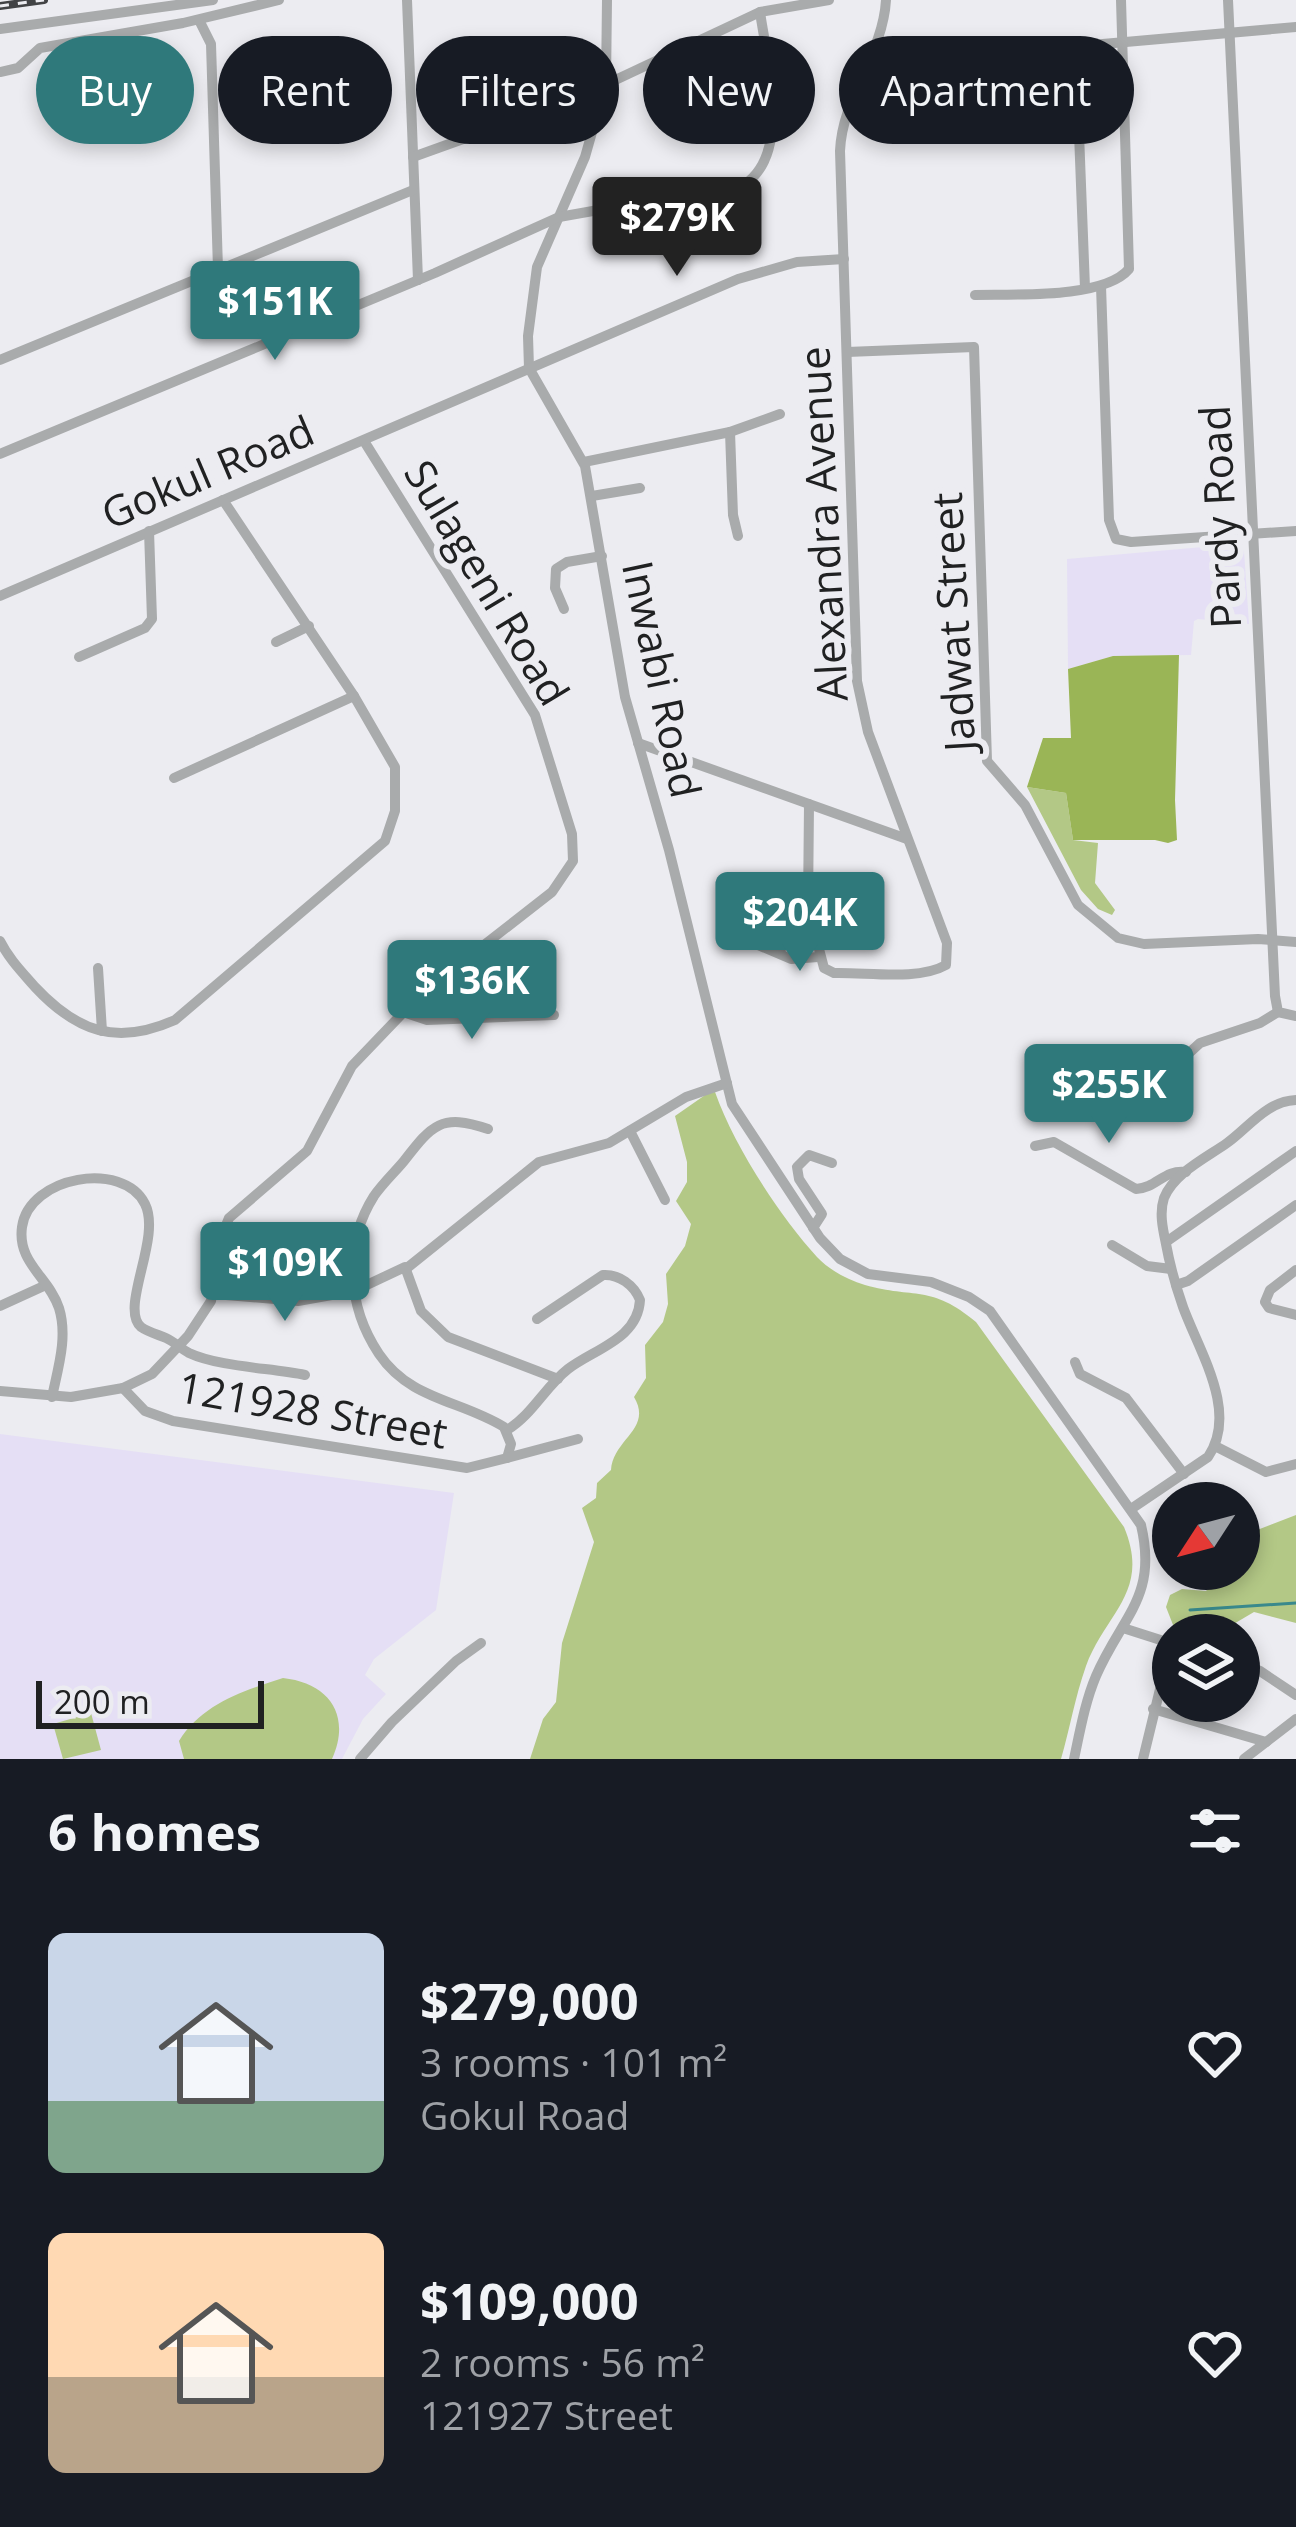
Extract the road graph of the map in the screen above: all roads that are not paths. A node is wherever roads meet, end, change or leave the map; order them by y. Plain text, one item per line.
1 (279, 0) edge
2 (407, 0) edge
3 (607, 0) edge
4 (829, 0) edge
5 (882, 0) edge
6 (1121, 0) edge
7 (1228, 0) edge
8 (207, 1) edge
9 (803, 2) edge
10 (770, 7) edge
11 (199, 20) junction
12 (1296, 27) edge
13 (0, 29) edge
14 (1229, 31) junction
15 (607, 36) edge
16 (1119, 36) edge
17 (1134, 40) edge
18 (0, 72) edge
19 (619, 76) edge
20 (449, 144) edge
21 (588, 144) edge
22 (1080, 144) edge
23 (1125, 144) edge
24 (413, 157) junction
25 (413, 190) junction
26 (559, 217) junction
27 (532, 230) junction
28 (550, 234) junction
29 (844, 260) junction
30 (218, 269) junction
31 (418, 280) junction
32 (1100, 286) junction
33 (1085, 288) junction
34 (975, 295) dead end
35 (848, 352) junction
36 (0, 360) edge
37 (529, 368) junction
38 (780, 414) dead end
39 (730, 432) junction
40 (364, 440) junction
41 (0, 454) edge
42 (584, 461) junction
43 (640, 488) dead end
44 (592, 496) junction
45 (224, 500) junction
46 (149, 531) junction
47 (1296, 531) edge
48 (1252, 532) junction
49 (739, 536) dead end
50 (602, 556) junction
51 (0, 596) edge
52 (564, 609) dead end
53 (309, 626) junction
54 (276, 642) dead end
55 (79, 657) dead end
56 (354, 696) junction
57 (638, 743) junction
58 (174, 778) dead end
59 (808, 804) junction
60 (907, 839) junction
61 (0, 940) edge
62 (1273, 941) junction
63 (1296, 942) edge
64 (781, 954) dead end
65 (818, 957) junction
66 (98, 968) dead end
67 (403, 1012) junction
68 (1278, 1012) junction
69 (554, 1015) dead end
70 (1296, 1016) edge
71 (102, 1031) junction
72 (1163, 1077) dead end
73 (727, 1083) junction
74 (1296, 1100) edge
75 (488, 1129) dead end
76 (630, 1131) junction
77 (1035, 1146) dead end
78 (1296, 1151) edge
79 (832, 1163) dead end
80 (1186, 1172) junction
81 (664, 1200) dead end
82 (1296, 1205) edge
83 (813, 1228) junction
84 (1166, 1242) junction
85 (1112, 1245) dead end
86 (407, 1268) junction
87 (1172, 1269) junction
88 (1296, 1270) edge
89 (46, 1285) junction
90 (1176, 1285) junction
91 (354, 1291) junction
92 (214, 1294) junction
93 (0, 1306) edge
94 (1296, 1315) edge
95 (537, 1319) dead end
96 (180, 1346) junction
97 (1075, 1362) dead end
98 (305, 1375) dead end
99 (558, 1379) junction
100 (123, 1388) junction
101 (0, 1391) edge
102 (52, 1397) junction
103 (507, 1430) junction
104 (578, 1439) dead end
105 (1216, 1446) junction
106 (507, 1458) junction
107 (1296, 1464) edge
108 (1184, 1474) junction
109 (1132, 1509) junction
110 (1123, 1628) junction
111 (1152, 1637) edge
112 (481, 1643) dead end
113 (1260, 1671) edge
114 (1296, 1695) edge
115 (1152, 1718) edge
116 (1296, 1719) edge
117 (1198, 1722) edge
118 (1266, 1742) junction
119 (360, 1759) edge
120 (1074, 1759) edge
121 (1143, 1759) edge
122 (1244, 1759) edge

1 - 11 street
2 - 24 street
3 - 15 street
4 - 9 street
5 - 29 street, Alexandra Avenue
6 - 16 street
7 - 14 street, Pardy Road
8 - 13 street
9 - 10 street
10 - 19 street
10 - 26 street
11 - 18 street
11 - 30 street
12 - 14 street
14 - 17 street
14 - 48 street, Pardy Road
20 - 24 street
21 - 26 street
22 - 33 street
23 - 32 street
24 - 25 street
25 - 30 street
25 - 31 street
26 - 27 street
26 - 28 street
27 - 28 street
27 - 31 street
28 - 37 street
29 - 35 street, Alexandra Avenue
29 - 37 street, Gokul Road
30 - 36 street
31 - 41 street
32 - 33 street
32 - 48 street
33 - 34 street
35 - 60 street, Alexandra Avenue
35 - 62 street, Jadwat Street
37 - 40 street, Gokul Road
37 - 42 street, Inwabi Road
38 - 39 street
39 - 42 street
39 - 49 street
40 - 45 street, Gokul Road
40 - 67 street, Sulageni Road
42 - 44 street, Inwabi Road
43 - 44 street
44 - 50 street, Inwabi Road
45 - 46 street, Gokul Road
45 - 53 street
46 - 51 street, Gokul Road
46 - 55 street
47 - 48 street
48 - 62 street, Pardy Road
50 - 52 street
50 - 57 street, Inwabi Road
53 - 54 street
53 - 56 street
56 - 58 street
56 - 71 street
57 - 59 street
57 - 73 street, Inwabi Road
59 - 60 street
59 - 65 street
60 - 65 street, Alexandra Avenue
61 - 71 street
62 - 63 street
62 - 68 street, Pardy Road
64 - 65 street
66 - 71 street
67 - 69 street
67 - 92 street, Sulageni Road
68 - 70 street
68 - 72 street
73 - 76 street
73 - 83 street, Inwabi Road
74 - 80 street
75 - 91 street, 121928 Street
76 - 81 street
76 - 86 street
77 - 80 street
78 - 84 street
79 - 83 street
80 - 84 street
82 - 90 street
83 - 109 street, Inwabi Road
84 - 87 street
85 - 87 street
86 - 91 street
86 - 99 street
87 - 90 street
88 - 94 street
89 - 93 street
89 - 96 street
89 - 102 street
90 - 105 street
91 - 92 street
91 - 103 street, 121928 Street
92 - 96 street
95 - 99 street
96 - 98 street
96 - 100 street
97 - 108 street
99 - 103 street
100 - 102 street
100 - 106 street, 121928 Street
101 - 102 street
103 - 106 street, 121928 Street
104 - 106 street
105 - 107 street
105 - 108 street
108 - 109 street
109 - 110 street, Inwabi Road
110 - 111 street
110 - 120 street, Inwabi Road
112 - 119 street
113 - 114 street
115 - 121 street
116 - 118 street
117 - 118 street
118 - 122 street

